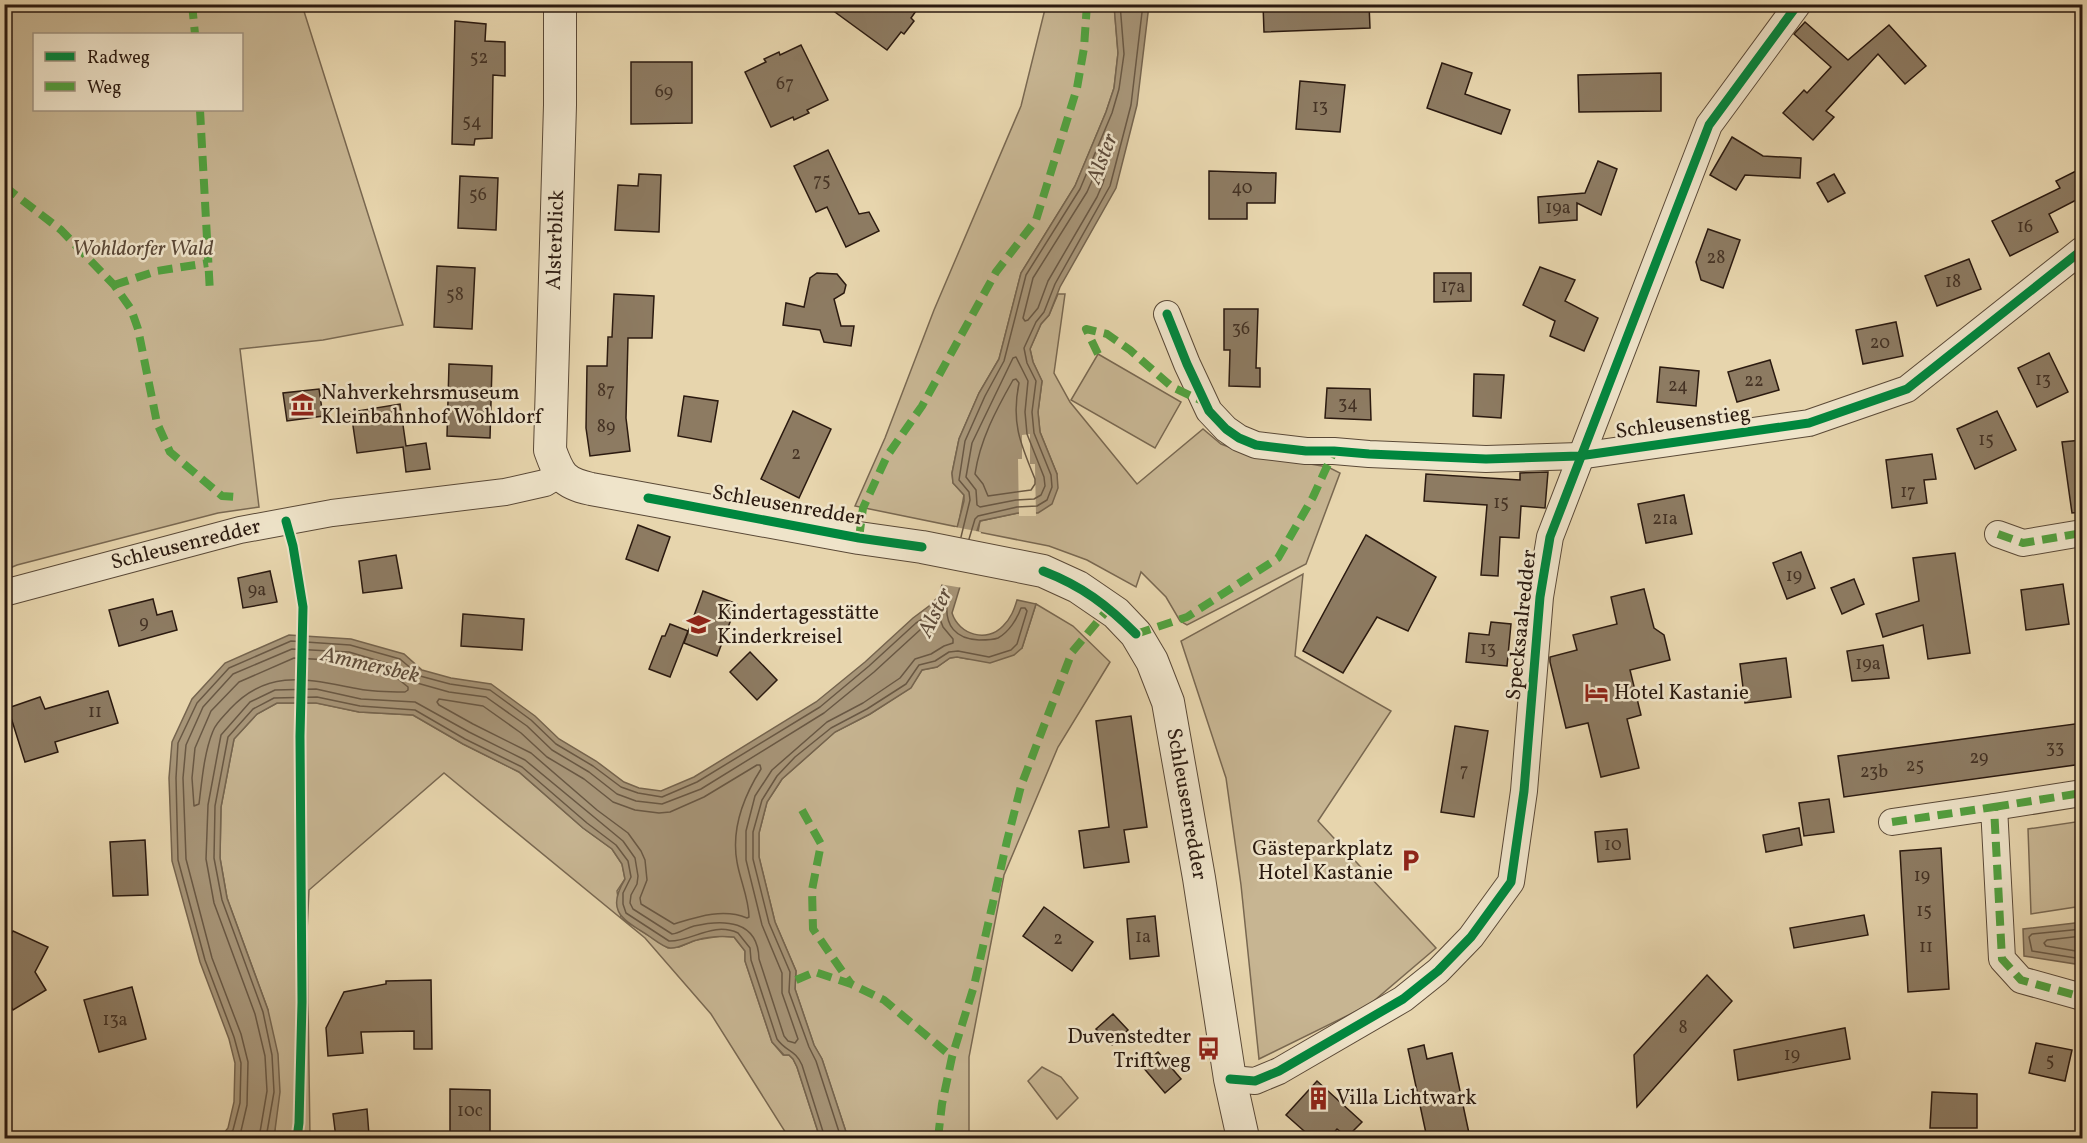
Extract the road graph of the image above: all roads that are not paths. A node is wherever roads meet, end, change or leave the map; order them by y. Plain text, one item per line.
1 (560, 4) edge
2 (1798, 4) edge
3 (2082, 250) edge
4 (1167, 314) dead end
5 (1580, 456) junction
6 (560, 474) junction
7 (2082, 533) edge
8 (1998, 534) dead end
9 (4, 593) edge
10 (2082, 793) edge
11 (1994, 807) junction
12 (1892, 822) dead end
13 (2082, 998) edge
14 (1230, 1079) junction
15 (1243, 1138) edge

1 - 6 street, Alsterblick
2 - 5 street, Specksaalredder
3 - 5 street, Schleusenstieg
4 - 5 street, Schleusenstieg
5 - 14 street, Specksaalredder
6 - 9 street, Schleusenredder
6 - 14 street, Schleusenredder
7 - 8 street
10 - 11 street
11 - 12 street
11 - 13 street
14 - 15 street, Schleusenredder

